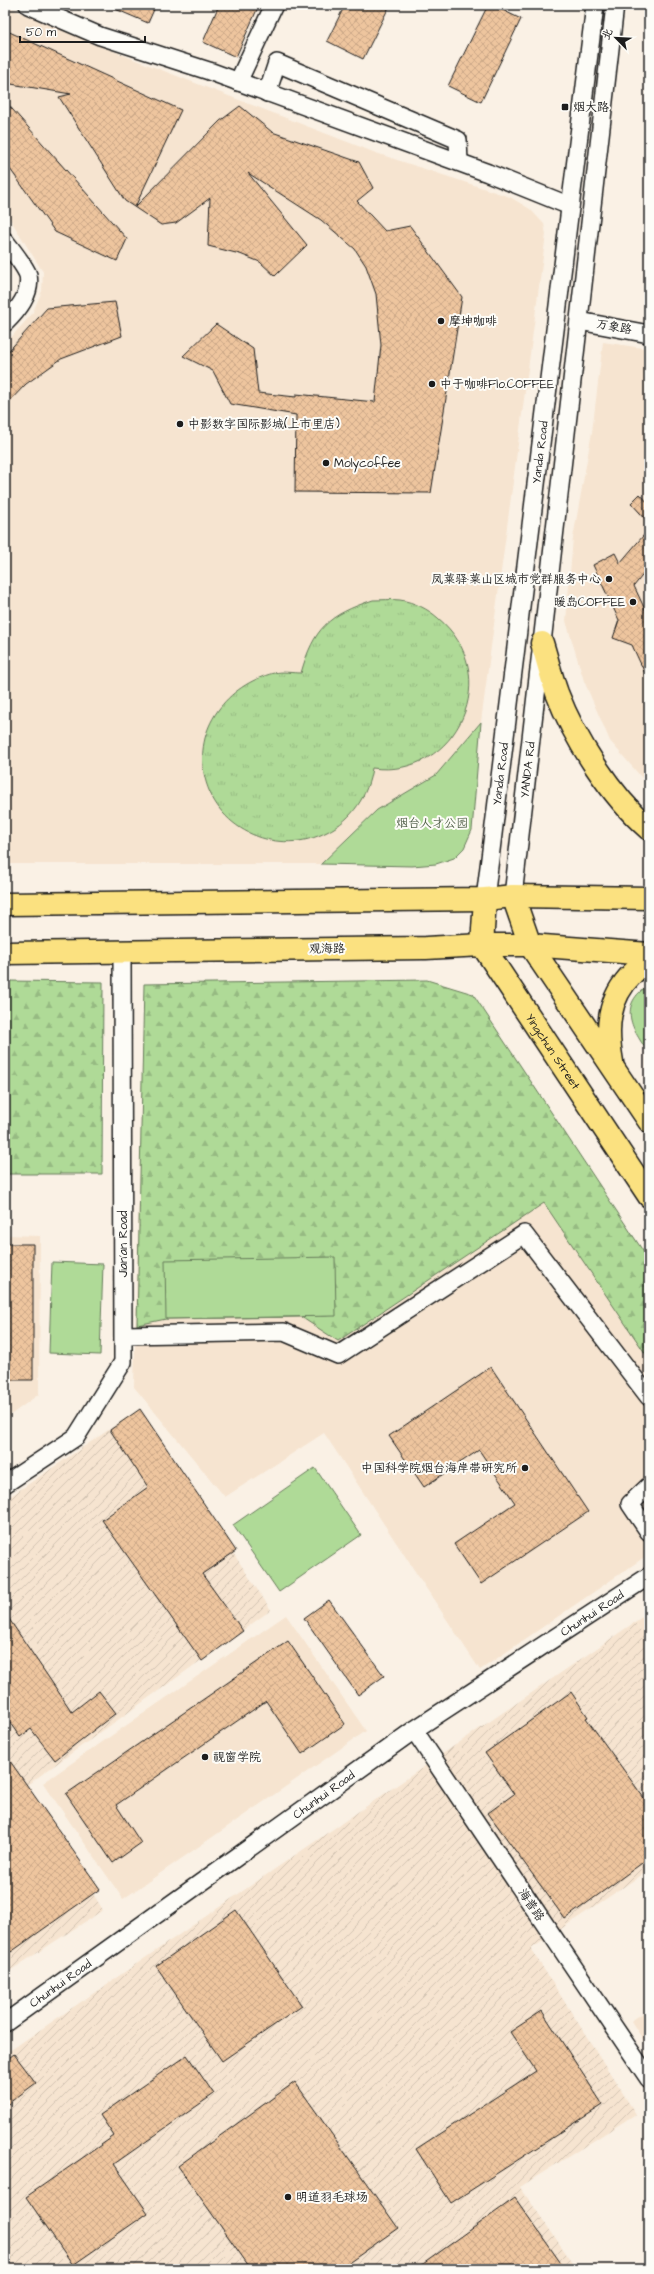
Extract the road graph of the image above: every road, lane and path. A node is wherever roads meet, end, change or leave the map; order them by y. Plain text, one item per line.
1 (28, 5) edge
2 (274, 5) edge
3 (595, 5) edge
4 (615, 5) edge
5 (238, 82) junction
6 (267, 93) junction
7 (458, 162) junction
8 (570, 206) junction
9 (5, 241) edge
10 (579, 321) junction
11 (5, 324) edge
12 (649, 334) edge
13 (542, 643) junction
14 (649, 829) edge
15 (513, 896) junction
16 (649, 898) edge
17 (485, 900) junction
18 (5, 904) edge
19 (482, 945) junction
20 (530, 945) junction
21 (122, 952) junction
22 (5, 953) edge
23 (649, 954) edge
24 (649, 960) edge
25 (612, 1065) junction
26 (649, 1121) edge
27 (649, 1196) edge
28 (124, 1335) junction
29 (649, 1397) edge
30 (5, 1484) edge
31 (649, 1486) edge
32 (649, 1532) edge
33 (649, 1576) edge
34 (414, 1730) junction
35 (5, 2024) edge
36 (649, 2079) edge

1 - 5 street
2 - 5 street
3 - 8 street, Yanda Road
4 - 10 street, Yanda Road
5 - 6 street
6 - 7 street
6 - 7 street
7 - 8 street
8 - 17 street, Yanda Road
9 - 11 street
10 - 12 street, 万象路
10 - 13 street, Yanda Road
13 - 14 main road
13 - 15 street, YANDA Rd
15 - 16 main road
15 - 17 main road
15 - 20 main road
17 - 18 main road
17 - 19 main road
19 - 20 main road, 观海路
19 - 21 main road, 观海路
19 - 27 main road, Yingchun Street
20 - 23 main road, 观海路
20 - 25 main road
21 - 22 main road, 观海路
21 - 28 street, Jian'an Road
24 - 25 main road
25 - 26 main road
28 - 29 street
28 - 30 street, Jian'an Road
31 - 32 street
33 - 34 street, Chunhui Road
34 - 35 street, Chunhui Road
34 - 36 street, 海普路

